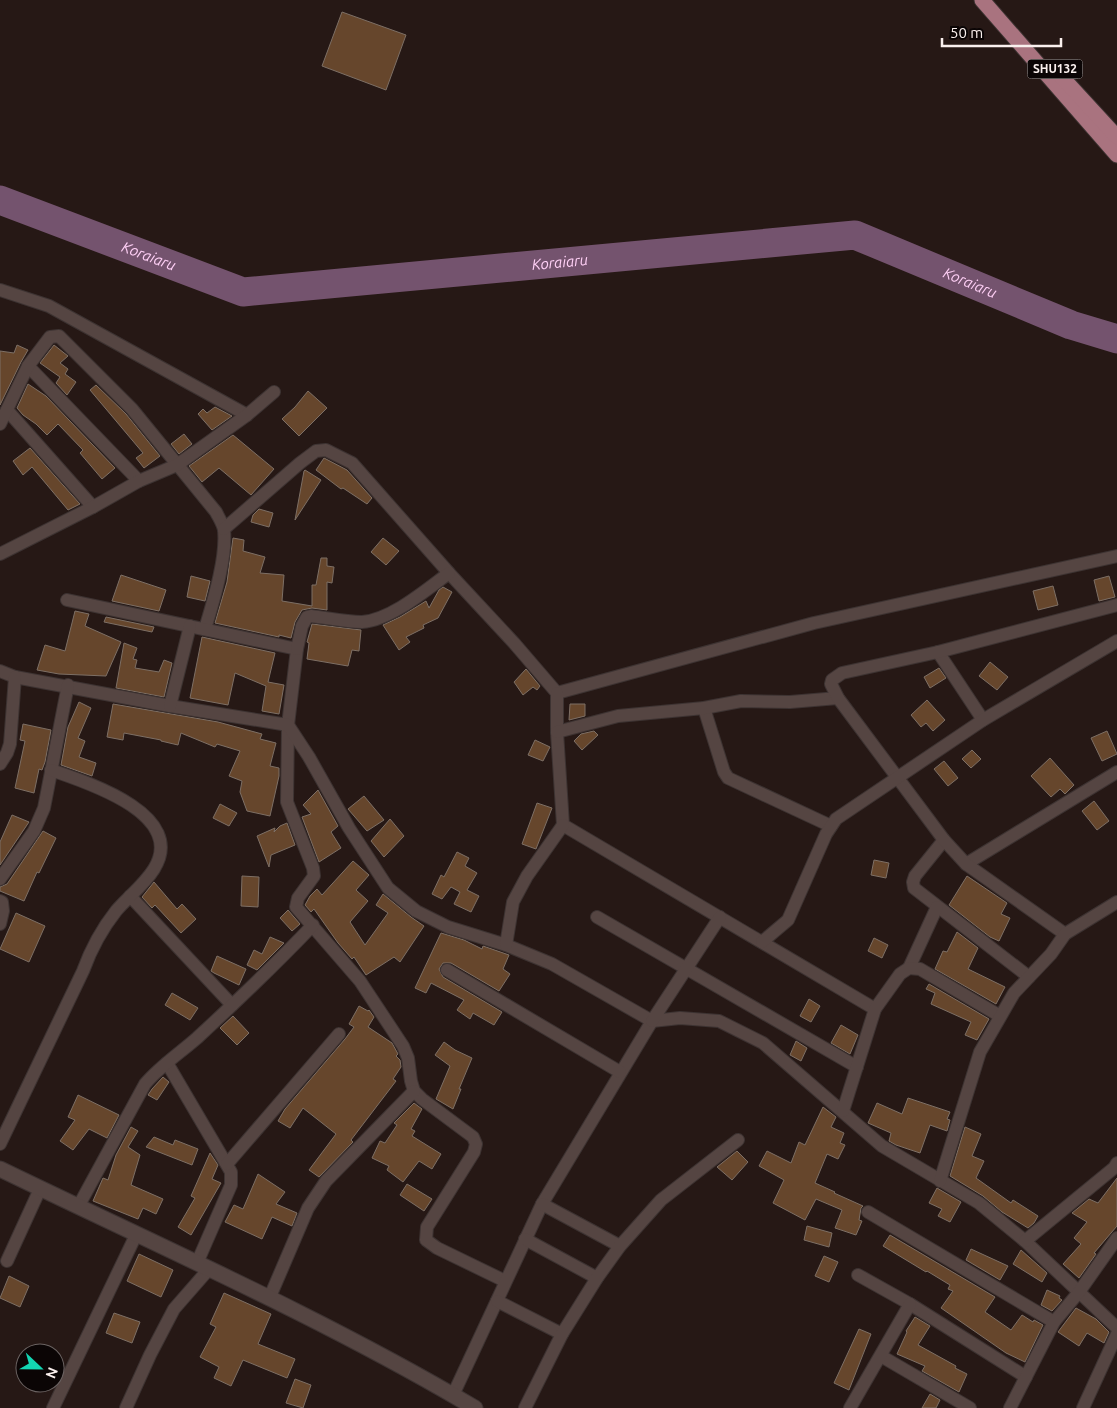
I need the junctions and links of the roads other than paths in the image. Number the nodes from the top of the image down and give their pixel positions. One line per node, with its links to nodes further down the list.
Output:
1 (982, 0): 4 (main road)
2 (994, 0): 3 (main road, SHU132)
3 (1117, 137)
4 (1117, 155)
5 (0, 290): 9 (street)
6 (28, 366): 8 (street); 11 (street); 12 (street)
7 (274, 392): 9 (street)
8 (7, 410): 10 (street); 13 (street)
9 (247, 415): 11 (street)
10 (0, 424)
11 (177, 465): 12 (street); 14 (street)
12 (140, 482): 13 (street)
13 (93, 507): 15 (street)
14 (224, 529): 17 (street); 21 (street)
15 (0, 554)
16 (1117, 556): 28 (street)
17 (450, 574): 23 (street); 28 (street)
18 (67, 600): 20 (street)
19 (1117, 605): 24 (street)
20 (190, 626): 21 (street); 30 (street)
21 (205, 629): 23 (street)
22 (1117, 642): 32 (street)
23 (297, 649): 33 (street)
24 (938, 652): 29 (street); 32 (street)
25 (0, 671): 26 (street)
26 (15, 677): 27 (street); 35 (street)
27 (68, 686): 30 (street); 36 (street)
28 (557, 693): 34 (street)
29 (838, 698): 31 (street); 38 (street)
30 (170, 706): 33 (street)
31 (704, 708): 34 (street); 40 (street)
32 (984, 720): 38 (street)
33 (288, 724): 51 (street); 54 (street)
34 (557, 732): 39 (street)
35 (0, 764)
36 (51, 770): 43 (street); 44 (street)
37 (1117, 772): 42 (street)
38 (897, 778): 40 (street); 41 (street)
39 (563, 825): 49 (street); 54 (street)
40 (830, 826): 53 (street)
41 (944, 840): 42 (street); 47 (street)
42 (966, 864): 52 (street)
43 (0, 879)
44 (130, 896): 59 (street); 70 (street)
45 (0, 901): 50 (street)
46 (1117, 902): 52 (street)
47 (937, 907): 55 (street); 58 (street)
48 (597, 917): 56 (street)
49 (720, 917): 53 (street); 56 (street)
50 (0, 924)
51 (313, 925): 59 (street); 67 (street)
52 (1065, 934): 58 (street)
53 (762, 942): 60 (street)
54 (506, 945): 62 (street)
55 (909, 968): 60 (street); 61 (street)
56 (687, 969): 62 (street); 65 (street)
57 (447, 970): 66 (street)
58 (1029, 977): 61 (street)
59 (232, 1005): 64 (street)
60 (875, 1009): 65 (street)
61 (1000, 1016): 74 (street)
62 (652, 1021): 66 (street); 68 (street)
63 (339, 1034): 72 (street)
64 (167, 1063): 72 (street); 77 (street)
65 (857, 1067): 68 (street)
66 (620, 1072): 76 (street)
67 (414, 1091): 88 (street); 90 (street)
68 (843, 1111): 74 (street)
69 (738, 1140): 83 (street)
70 (0, 1144)
71 (1117, 1163): 82 (street)
72 (227, 1164): 85 (street)
73 (0, 1169): 75 (street)
74 (940, 1181): 82 (street)
75 (40, 1189): 77 (street); 84 (street)
76 (542, 1204): 81 (street); 83 (street)
77 (78, 1207): 79 (street)
78 (868, 1212): 93 (street)
79 (136, 1235): 85 (street); 100 (street)
80 (1117, 1238): 89 (street)
81 (525, 1239): 87 (street); 88 (street)
82 (1025, 1241): 89 (street)
83 (620, 1246): 87 (street)
84 (7, 1261)
85 (203, 1266): 90 (street); 101 (street)
86 (858, 1275): 92 (street)
87 (597, 1278): 95 (street)
88 (505, 1281): 91 (street)
89 (1079, 1292): 93 (street); 94 (street)
90 (269, 1299): 99 (street)
91 (497, 1300): 95 (street); 99 (street)
92 (910, 1304): 97 (street); 98 (street)
93 (1054, 1322): 98 (street)
94 (1117, 1328)
95 (562, 1334): 103 (street)
96 (1117, 1334): 107 (street)
97 (881, 1356): 104 (street); 105 (street)
98 (1026, 1377): 106 (street)
99 (453, 1395): 102 (street)
100 (53, 1408)
101 (126, 1408)
102 (476, 1408)
103 (525, 1408)
104 (850, 1408)
105 (970, 1408)
106 (1010, 1408)
107 (1083, 1408)

